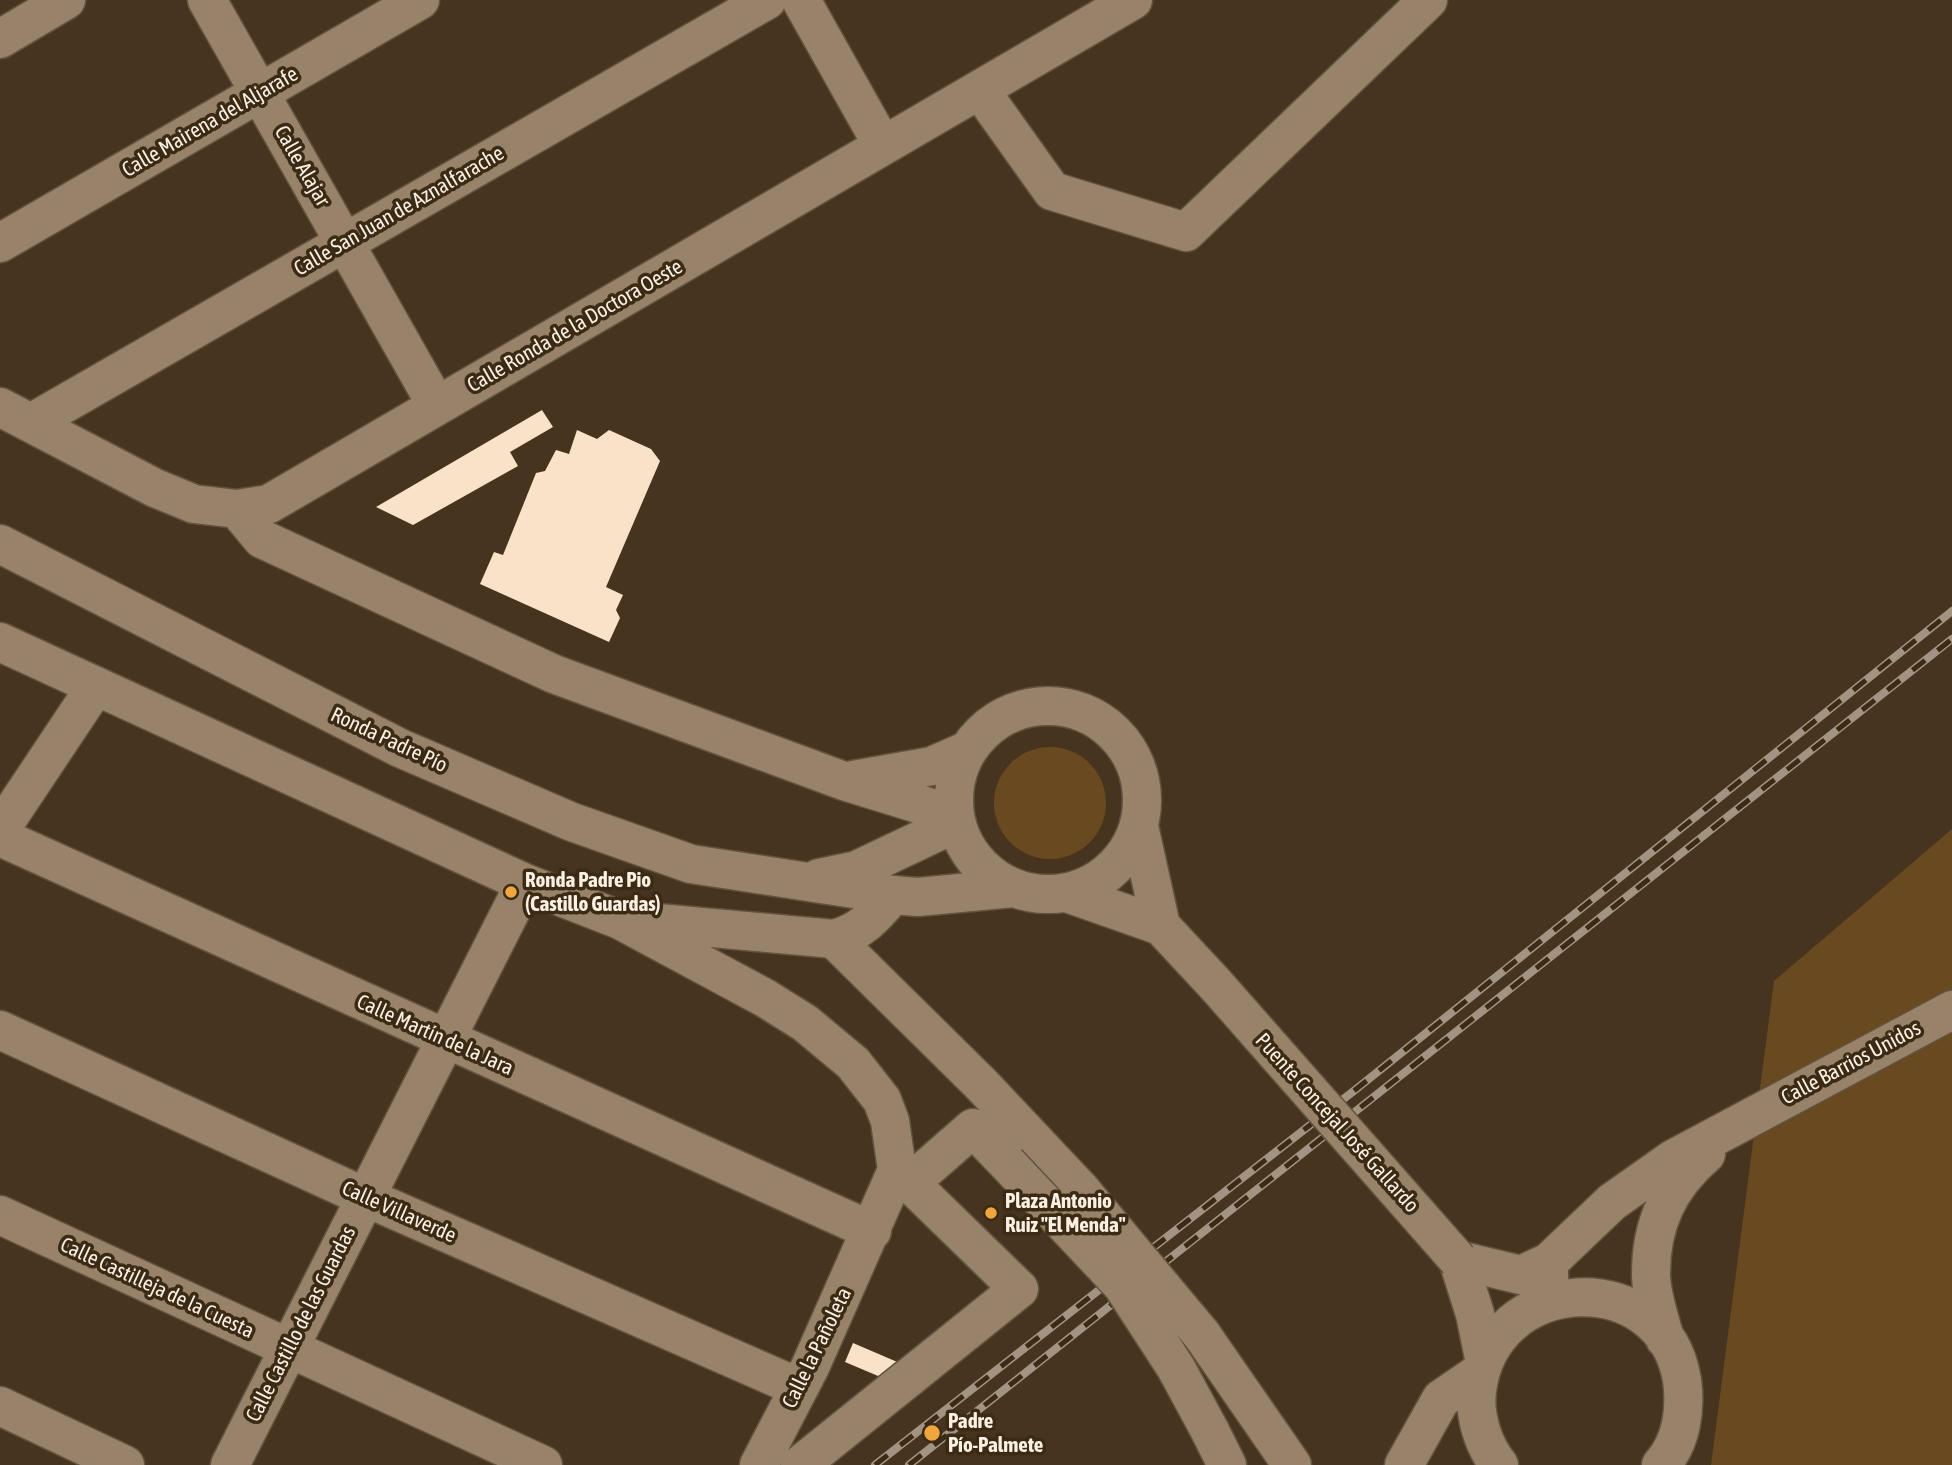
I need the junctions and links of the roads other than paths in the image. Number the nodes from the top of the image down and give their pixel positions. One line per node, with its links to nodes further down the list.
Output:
1 (66, 0): 8 (street)
2 (207, 0): 10 (street, Calle Alajar)
3 (420, 0): 10 (street, Calle Mairena del Aljarafe)
4 (767, 0): 12 (street, Calle San Juan de Aznalfarache)
5 (801, 0): 11 (street)
6 (1428, 0): 9 (street)
7 (1118, 4): 9 (street, Calle Ronda de la Doctora Oeste)
8 (0, 39)
9 (980, 90): 11 (street, Calle Ronda de la Doctora Oeste)
10 (260, 93): 12 (street, Calle Alajar); 13 (street, Calle Mairena del Aljarafe)
11 (883, 146): 14 (street, Calle Ronda de la Doctora Oeste)
12 (345, 242): 14 (street, Calle Alajar); 15 (street, Calle San Juan de Aznalfarache)
13 (0, 243)
14 (438, 406): 16 (street, Calle Ronda de la Doctora Oeste)
15 (15, 415): 16 (street, Calle Ronda de la Doctora Oeste)
16 (237, 509): 21 (street)
17 (0, 544): 26 (street, Ronda Padre Pío)
18 (0, 642): 19 (street)
19 (96, 686): 24 (street); 27 (street)
20 (966, 751): 21 (street); 22 (street); 23 (street)
21 (844, 781): 22 (street)
22 (955, 819): 26 (street, Ronda Padre Pío); 28 (street)
23 (1139, 827): 29 (street); 32 (street)
24 (0, 830)
25 (0, 837): 36 (street, Calle Martín de la Jara)
26 (799, 882): 30 (street, Ronda Padre Pío)
27 (525, 883): 31 (street); 36 (street, Calle Castillo de las Guardas)
28 (1013, 888): 29 (street); 30 (street, Ronda Padre Pío)
29 (1067, 893): 32 (street)
30 (893, 895): 33 (street)
31 (620, 920): 33 (street); 38 (street)
32 (1161, 926): 42 (street, Puente Concejal José Gallardo, bridge)
33 (834, 939): 55 (street, bridge)
34 (1952, 1010): 37 (street, Calle Barrios Unidos)
35 (0, 1030): 39 (street, Calle Villaverde)
36 (446, 1040): 39 (street, Calle Castillo de las Guardas); 41 (street, Calle Martín de la Jara)
37 (1750, 1116): 43 (street); 44 (street)
38 (904, 1176): 41 (street); 53 (street); 54 (street, bridge)
39 (365, 1197): 45 (street, Calle Castillo de las Guardas); 47 (street, Calle Villaverde)
40 (0, 1215): 45 (street, Calle Castilleja de la Cuesta)
41 (872, 1230): 47 (street, Calle la Pañoleta)
42 (1458, 1260): 43 (street); 46 (street)
43 (1541, 1285): 44 (street); 46 (street)
44 (1665, 1339): 58 (street)
45 (288, 1348): 50 (street, Calle Castillo de las Guardas); 51 (street, Calle Castilleja de la Cuesta)
46 (1482, 1366): 56 (street); 57 (street)
47 (802, 1380): 52 (street, Calle la Pañoleta)
48 (0, 1406): 49 (street)
49 (125, 1465)
50 (230, 1465)
51 (543, 1465)
52 (758, 1465)
53 (800, 1465)
54 (1227, 1465)
55 (1292, 1465)
56 (1404, 1465)
57 (1499, 1465)
58 (1661, 1465)

